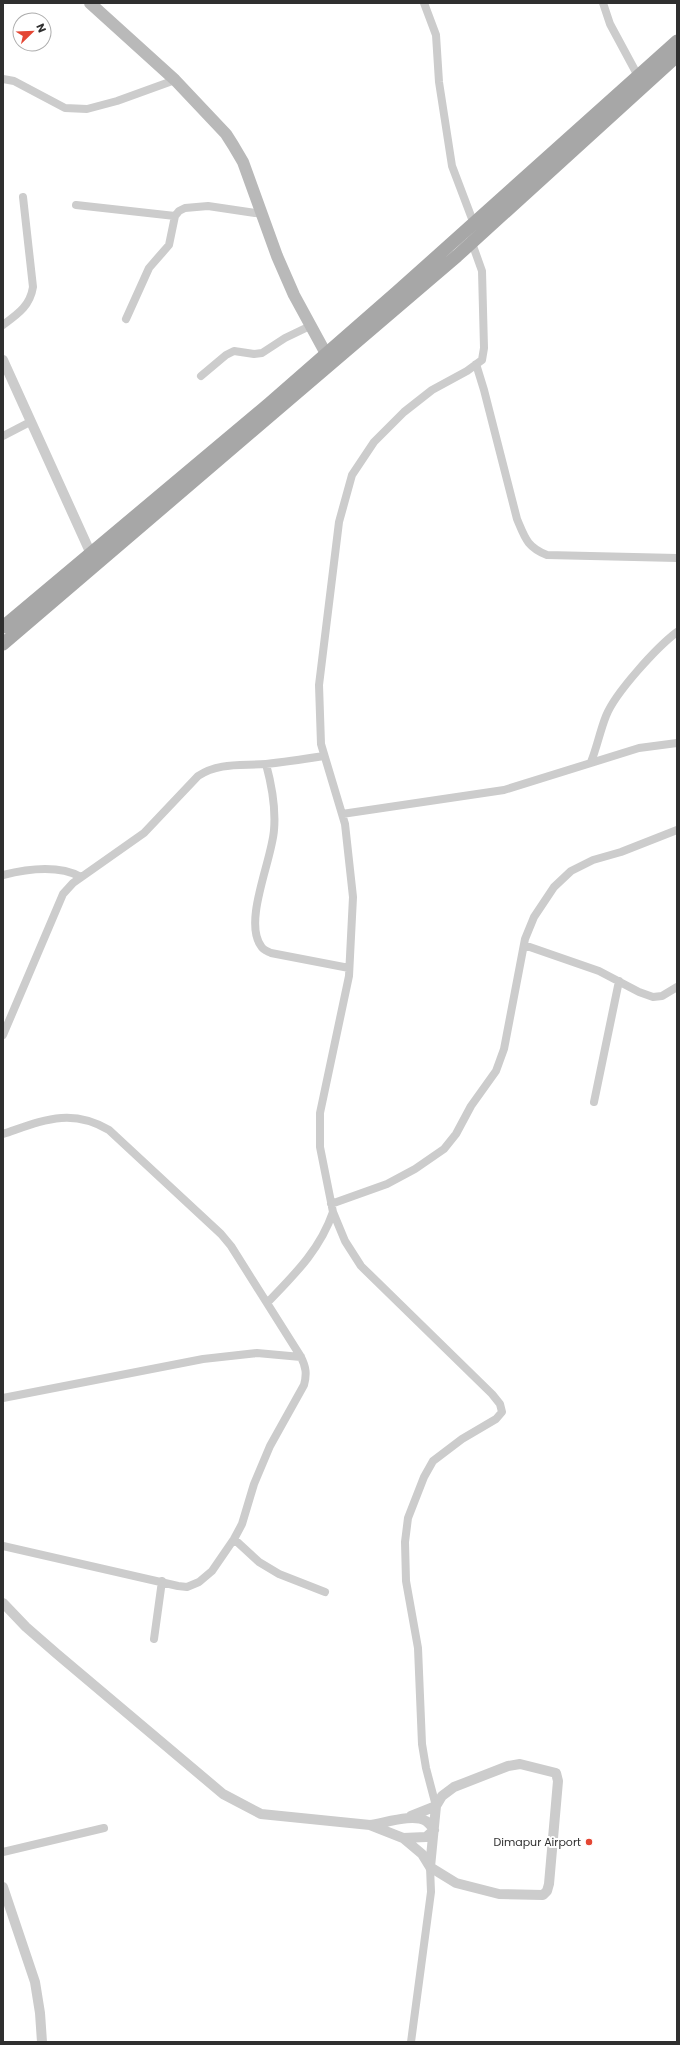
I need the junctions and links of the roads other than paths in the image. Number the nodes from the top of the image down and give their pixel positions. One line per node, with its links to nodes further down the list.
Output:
1 (90, 3): 8 (main road)
2 (424, 3): 13 (street)
3 (603, 3): 6 (street)
4 (677, 41): 6 (main road)
5 (677, 56): 14 (main road)
6 (638, 76): 13 (main road)
7 (3, 79): 8 (street)
8 (175, 80): 11 (main road)
9 (23, 197): 16 (street)
10 (76, 205): 12 (street)
11 (262, 214): 12 (street); 17 (main road)
12 (175, 216): 15 (street)
13 (474, 224): 18 (main road)
14 (472, 243): 18 (main road); 20 (street)
15 (126, 319)
16 (3, 325)
17 (310, 326): 18 (main road); 21 (street)
18 (329, 358): 24 (main road); 28 (main road)
19 (3, 360): 22 (street)
20 (476, 364): 25 (street); 30 (street)
21 (201, 376)
22 (30, 422): 23 (street); 24 (street)
23 (3, 436)
24 (91, 554): 26 (main road)
25 (677, 558)
26 (3, 627)
27 (677, 632): 31 (street)
28 (3, 644)
29 (677, 743): 31 (street)
30 (324, 756): 32 (street); 33 (street)
31 (591, 762): 33 (street)
32 (266, 764): 36 (street); 38 (street)
33 (342, 814): 38 (street)
34 (677, 830): 37 (street)
35 (3, 874): 36 (street)
36 (81, 877): 41 (street)
37 (524, 945): 39 (street); 44 (street)
38 (349, 968): 44 (street)
39 (619, 981): 40 (street); 42 (street)
40 (677, 987)
41 (3, 1035)
42 (594, 1102)
43 (3, 1134): 46 (street)
44 (331, 1204): 45 (street)
45 (333, 1212): 46 (street); 55 (street)
46 (267, 1303): 47 (street)
47 (302, 1357): 48 (street); 49 (street)
48 (3, 1398)
49 (234, 1539): 51 (street); 52 (street)
50 (3, 1546): 51 (street)
51 (162, 1581): 54 (street)
52 (325, 1592)
53 (3, 1602): 57 (street)
54 (154, 1639)
55 (436, 1806): 56 (street); 59 (street); 62 (street)
56 (403, 1818): 57 (street); 59 (street)
57 (370, 1825): 60 (street)
58 (104, 1828): 61 (street)
59 (434, 1830): 60 (street); 62 (street)
60 (402, 1838): 62 (street)
61 (3, 1852)
62 (430, 1867): 65 (street)
63 (3, 1887): 64 (street)
64 (42, 2042)
65 (411, 2042)

